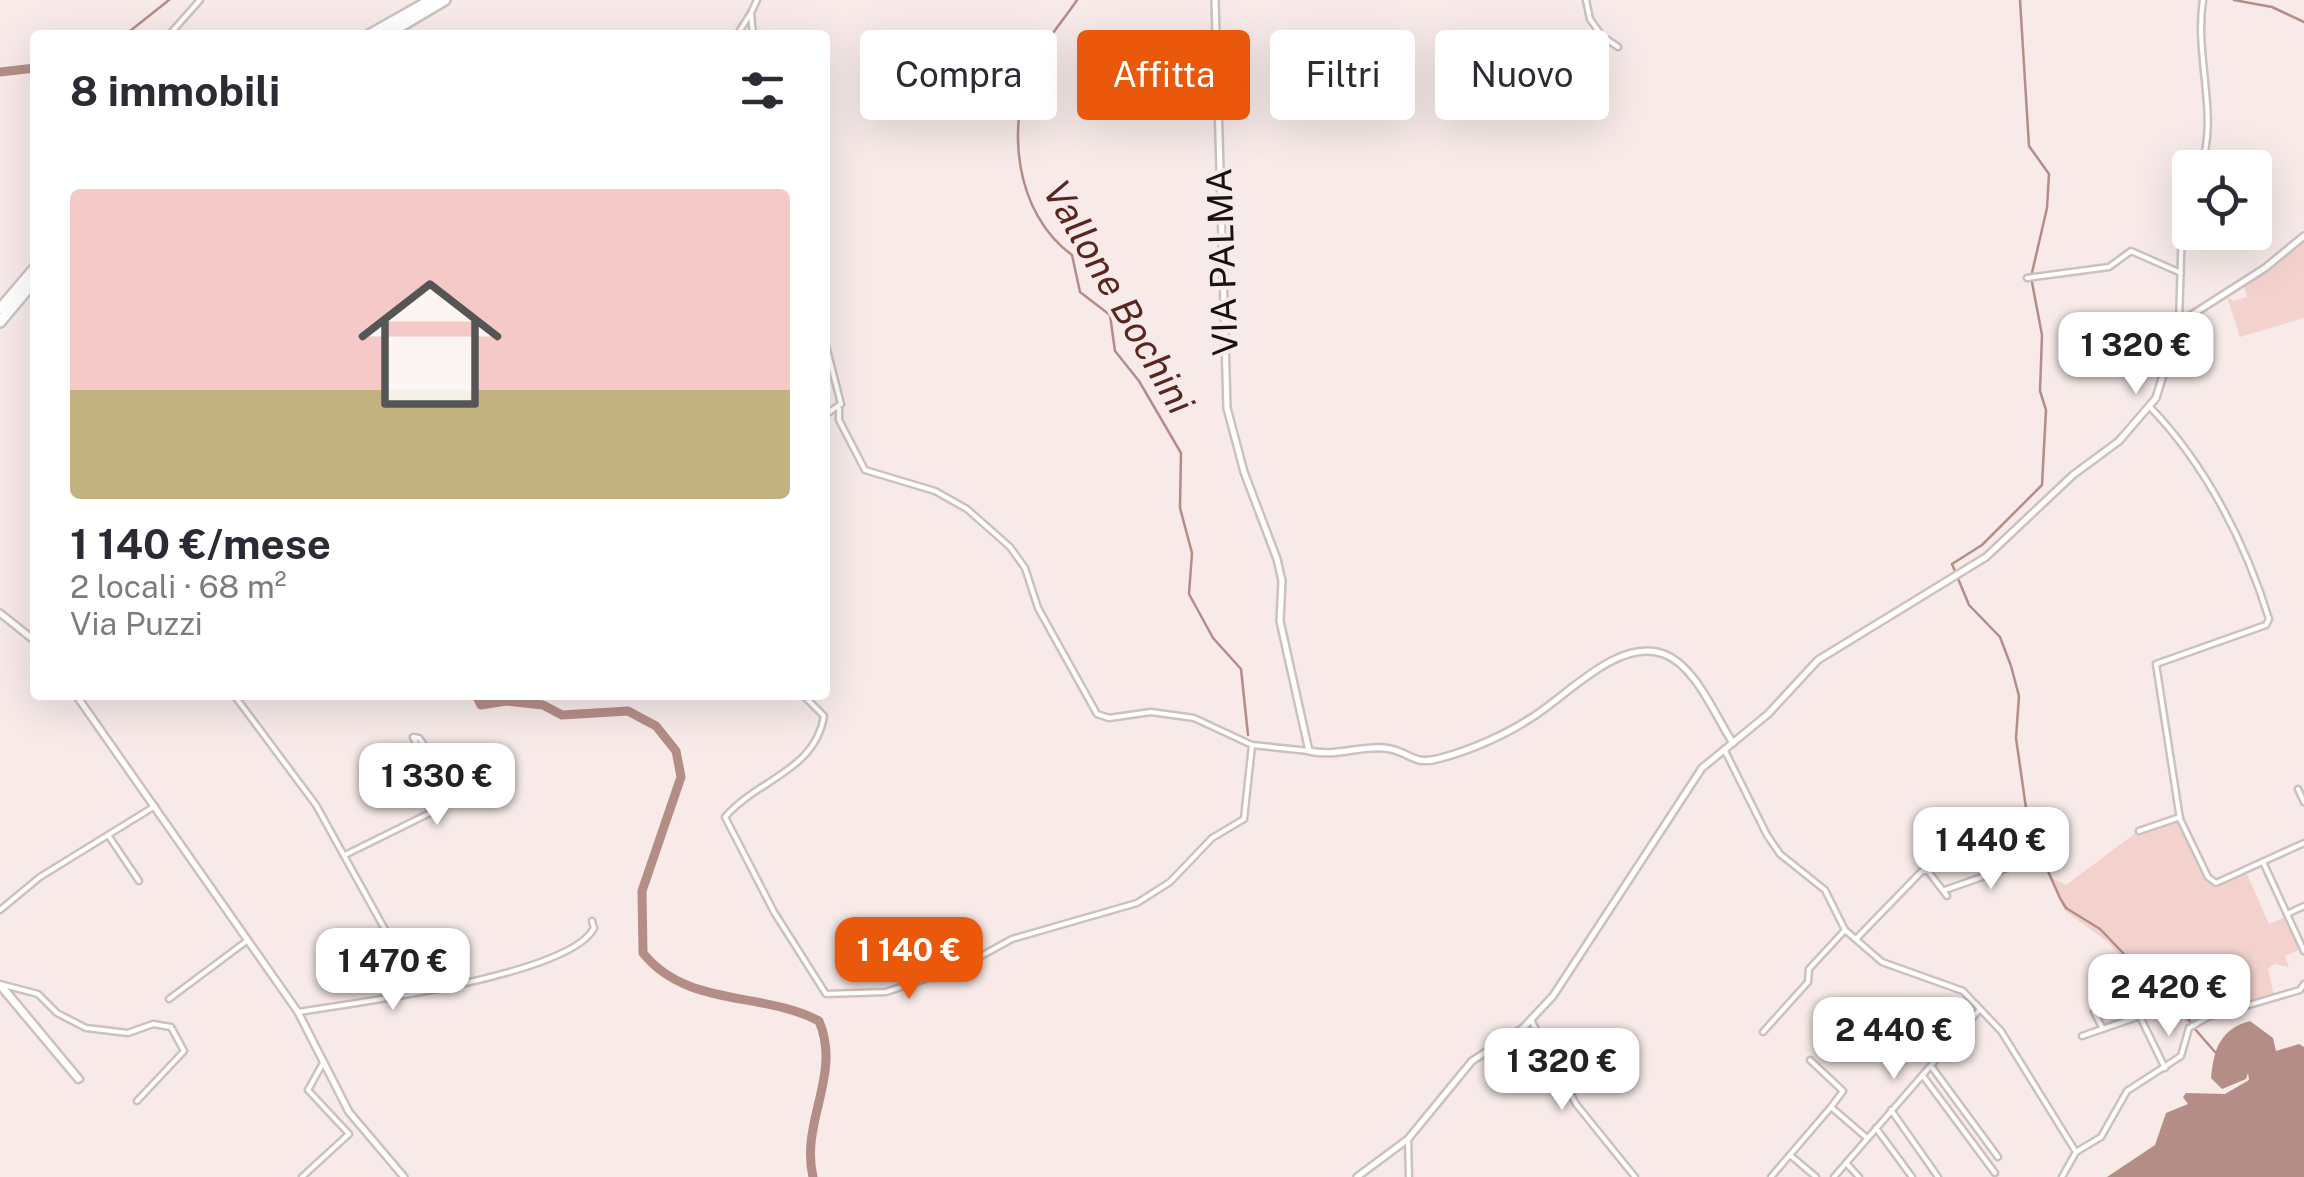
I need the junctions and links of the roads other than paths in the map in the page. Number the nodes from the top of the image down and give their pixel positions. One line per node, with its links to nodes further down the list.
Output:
1 (200, 0): 9 (street)
2 (431, 0): 10 (highway)
3 (446, 0): 11 (highway)
4 (757, 0): 8 (street)
5 (1215, 0): 38 (street, VIA PALMA)
6 (1586, 0): 14 (street)
7 (2202, 0): 15 (street)
8 (751, 13): 12 (street); 13 (street)
9 (173, 30)
10 (378, 30)
11 (395, 30)
12 (739, 30)
13 (753, 30)
14 (1618, 46)
15 (2206, 150)
16 (2304, 236): 24 (street)
17 (2181, 250): 18 (street)
18 (2181, 273): 20 (street); 24 (street)
19 (30, 274): 22 (highway)
20 (2027, 278)
21 (30, 286): 23 (highway)
22 (0, 309)
23 (0, 322)
24 (2179, 323): 26 (street)
25 (830, 361): 27 (street)
26 (2150, 407): 34 (street); 42 (street)
27 (838, 409): 28 (street); 35 (street)
28 (830, 413)
29 (0, 613): 30 (street)
30 (30, 637)
31 (80, 700): 41 (street)
32 (238, 700): 46 (street)
33 (808, 700): 35 (street)
34 (1733, 742): 37 (street); 38 (street)
35 (1252, 746): 38 (street)
36 (437, 747): 46 (street)
37 (1724, 749): 54 (street); 67 (street)
38 (1309, 751)
39 (2298, 789): 40 (street)
40 (2304, 802)
41 (155, 806): 44 (street); 56 (street)
42 (2180, 817): 43 (street); 48 (street)
43 (2139, 831)
44 (108, 835): 49 (street); 51 (street)
45 (2304, 843): 48 (street)
46 (345, 855): 60 (street)
47 (2025, 862): 55 (street)
48 (2263, 862): 52 (street)
49 (139, 882)
50 (2304, 906): 52 (street)
51 (0, 910)
52 (2287, 914): 57 (street)
53 (592, 921): 60 (street)
54 (1845, 930): 55 (street); 69 (street)
55 (1856, 938): 63 (street)
56 (248, 940): 62 (street); 64 (street)
57 (2304, 952)
58 (2304, 984): 74 (street)
59 (1, 986): 76 (street); 77 (street)
60 (419, 990): 64 (street)
61 (2128, 992): 66 (street)
62 (170, 1000)
63 (1980, 1009): 73 (street); 83 (street)
64 (298, 1012): 72 (street)
65 (2094, 1012): 68 (street)
66 (2140, 1016): 68 (street); 74 (street)
67 (1531, 1020): 82 (street); 92 (street)
68 (2102, 1029): 70 (street)
69 (1763, 1032)
70 (2082, 1036)
71 (1810, 1060): 78 (street)
72 (323, 1063): 88 (street); 89 (street)
73 (1931, 1066): 75 (street); 85 (street)
74 (2165, 1068): 83 (street)
75 (1922, 1076): 79 (street); 87 (street)
76 (79, 1080)
77 (136, 1101)
78 (1831, 1107): 81 (street); 84 (street)
79 (1891, 1110): 80 (street); 98 (street)
80 (1876, 1128): 81 (street); 97 (street)
81 (1867, 1138): 86 (street)
82 (1408, 1139): 90 (street); 91 (street)
83 (2076, 1152): 99 (street)
84 (1790, 1154): 93 (street); 94 (street)
85 (1998, 1157)
86 (1846, 1163): 95 (street); 96 (street)
87 (1995, 1174)
88 (302, 1177)
89 (404, 1177)
90 (1357, 1177)
91 (1409, 1177)
92 (1635, 1177)
93 (1771, 1177)
94 (1816, 1177)
95 (1834, 1177)
96 (1859, 1177)
97 (1912, 1177)
98 (1938, 1177)
99 (2062, 1177)

